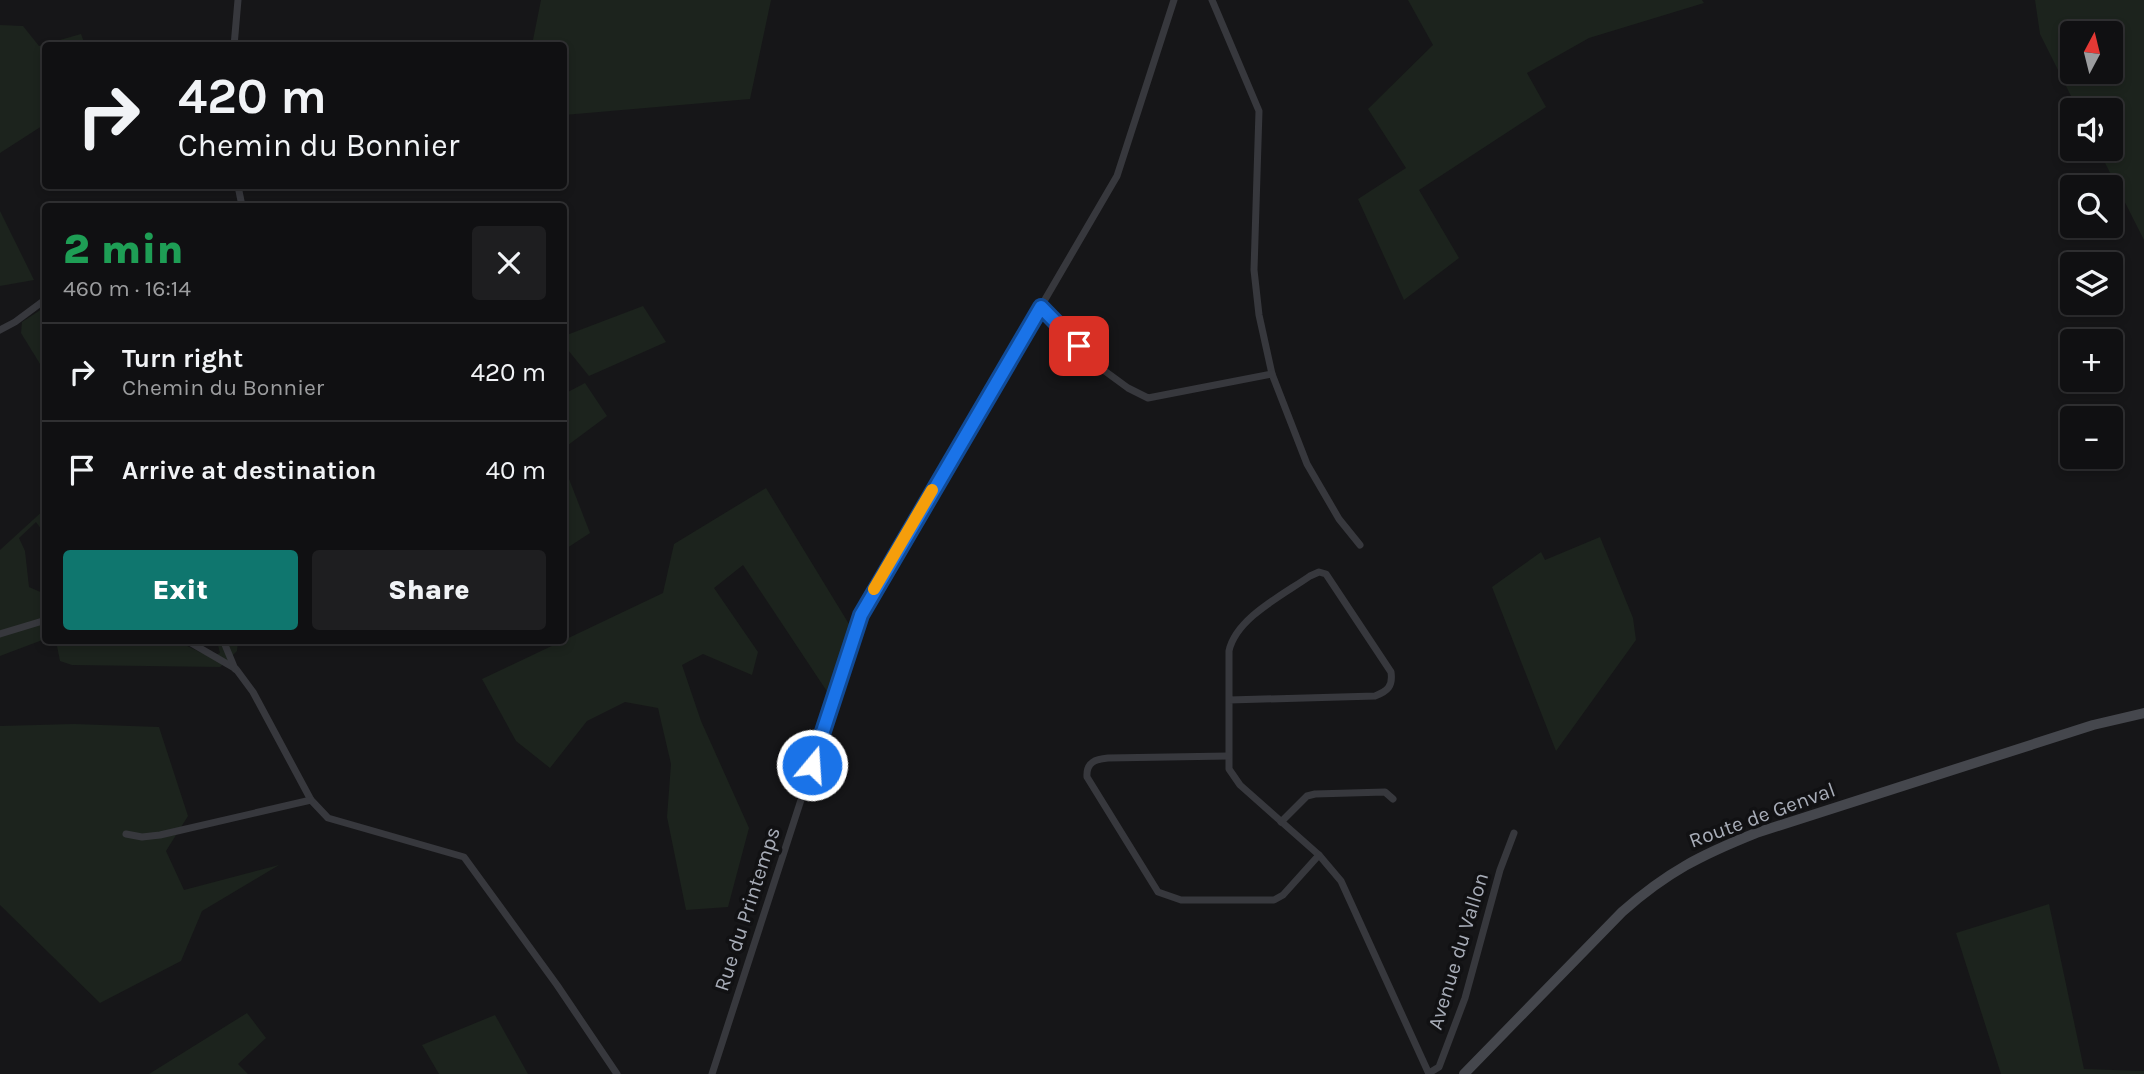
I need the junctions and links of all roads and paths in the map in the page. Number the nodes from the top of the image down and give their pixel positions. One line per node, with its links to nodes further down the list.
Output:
1 (238, 0): 4 (street)
2 (1174, 0): 6 (street, Rue du Printemps)
3 (1212, 0): 8 (street)
4 (234, 42)
5 (42, 302): 7 (street)
6 (1041, 307): 8 (street); 25 (street, Rue du Printemps)
7 (0, 330)
8 (1272, 374): 9 (street)
9 (1360, 545)
10 (42, 621): 11 (street)
11 (0, 634)
12 (193, 644): 14 (street)
13 (225, 644): 14 (street)
14 (236, 670): 19 (street)
15 (1229, 700): 15 (street); 17 (street)
16 (2144, 713): 27 (main road, Route de Genval)
17 (1228, 756): 20 (street); 23 (street)
18 (1393, 799): 20 (street)
19 (311, 800): 22 (street); 24 (street)
20 (1282, 822): 23 (street)
21 (1514, 833): 26 (street, Avenue du Vallon)
22 (126, 834)
23 (1319, 855): 26 (street)
24 (617, 1074)
25 (712, 1074)
26 (1429, 1074)
27 (1464, 1074)

